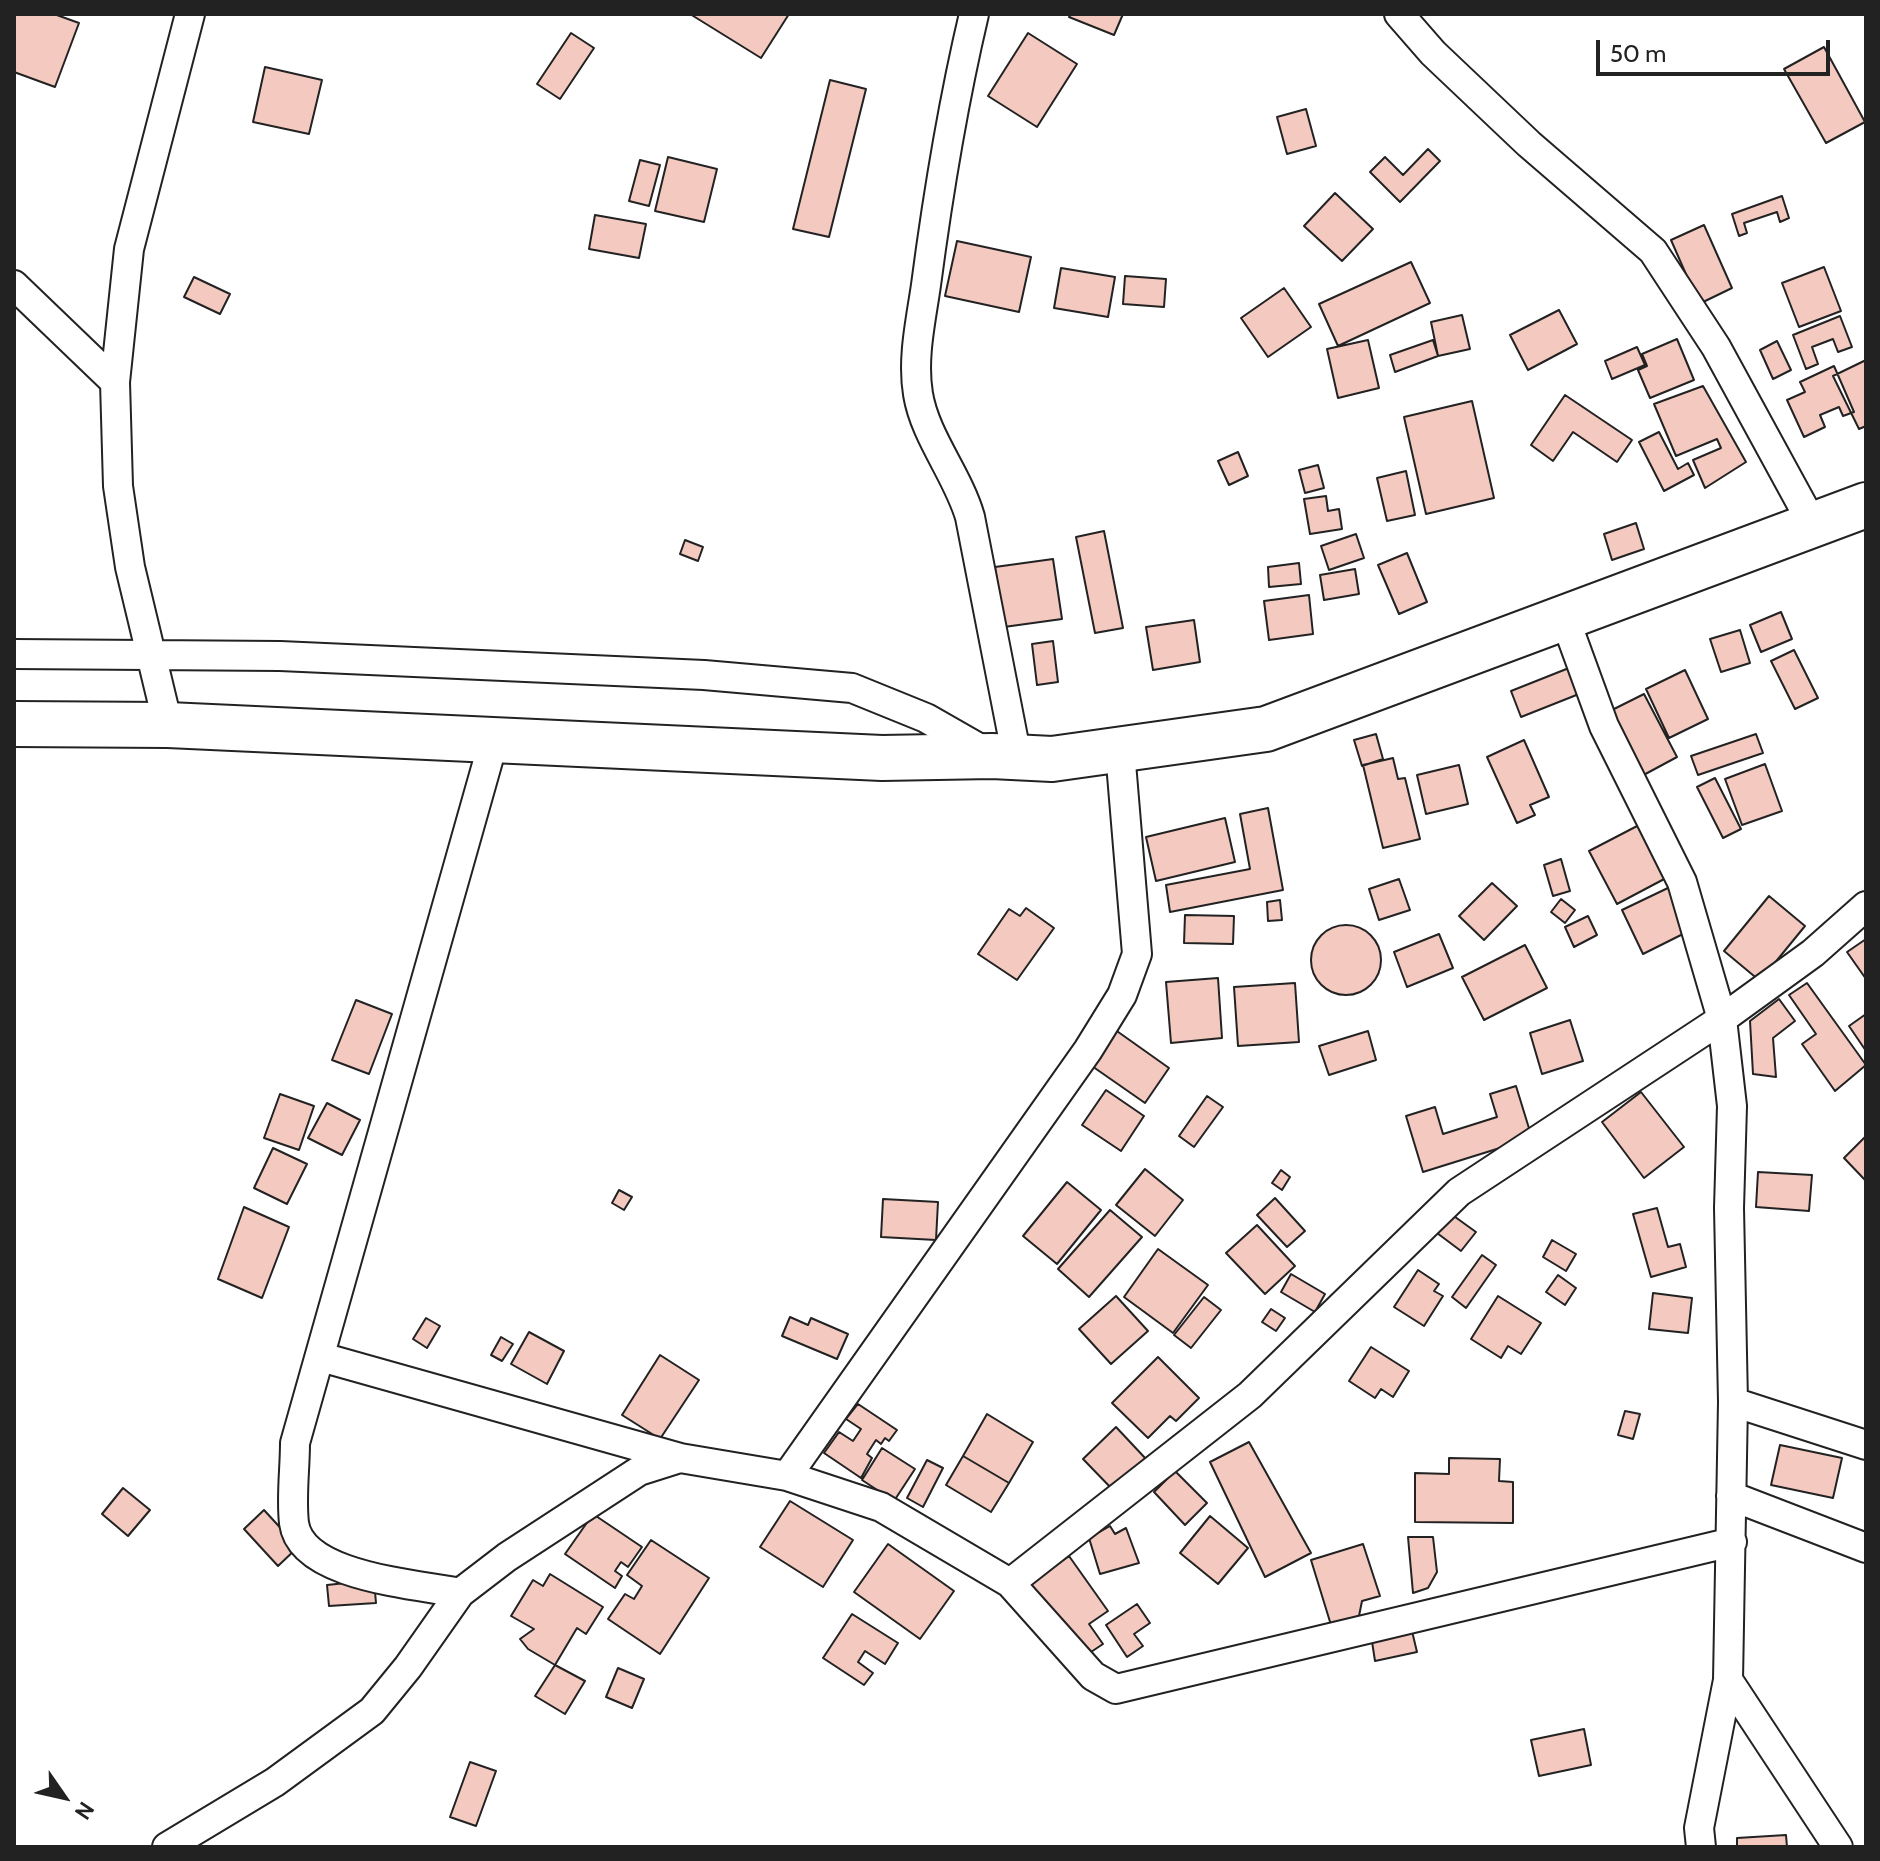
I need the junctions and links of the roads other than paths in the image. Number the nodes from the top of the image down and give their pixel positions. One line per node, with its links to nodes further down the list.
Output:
1 (190, 14): 5 (street)
2 (974, 14): 15 (street)
3 (1399, 14): 7 (street)
4 (14, 285): 5 (street)
5 (115, 382): 10 (street)
6 (1866, 505): 7 (main road)
7 (1812, 523): 8 (main road)
8 (1565, 619): 14 (main road); 17 (street)
9 (14, 654): 10 (street)
10 (150, 654): 12 (street); 15 (street)
11 (14, 724): 12 (main road)
12 (168, 725): 13 (main road)
13 (493, 743): 15 (main road); 18 (street)
14 (1120, 751): 15 (main road); 22 (street)
15 (1004, 757)
16 (1866, 906): 17 (street)
17 (1722, 1019): 19 (street); 26 (street)
18 (321, 1357): 21 (street); 27 (street)
19 (1733, 1402): 20 (street); 23 (street)
20 (1866, 1445)
21 (680, 1458): 22 (street); 27 (street)
22 (787, 1476): 26 (street)
23 (1731, 1496): 24 (street); 25 (street)
24 (1732, 1542): 26 (street); 28 (street)
25 (1866, 1548)
26 (1010, 1583)
27 (460, 1593): 29 (street)
28 (1728, 1680): 30 (street); 31 (street)
29 (167, 1847)
30 (1701, 1847)
31 (1838, 1847)

